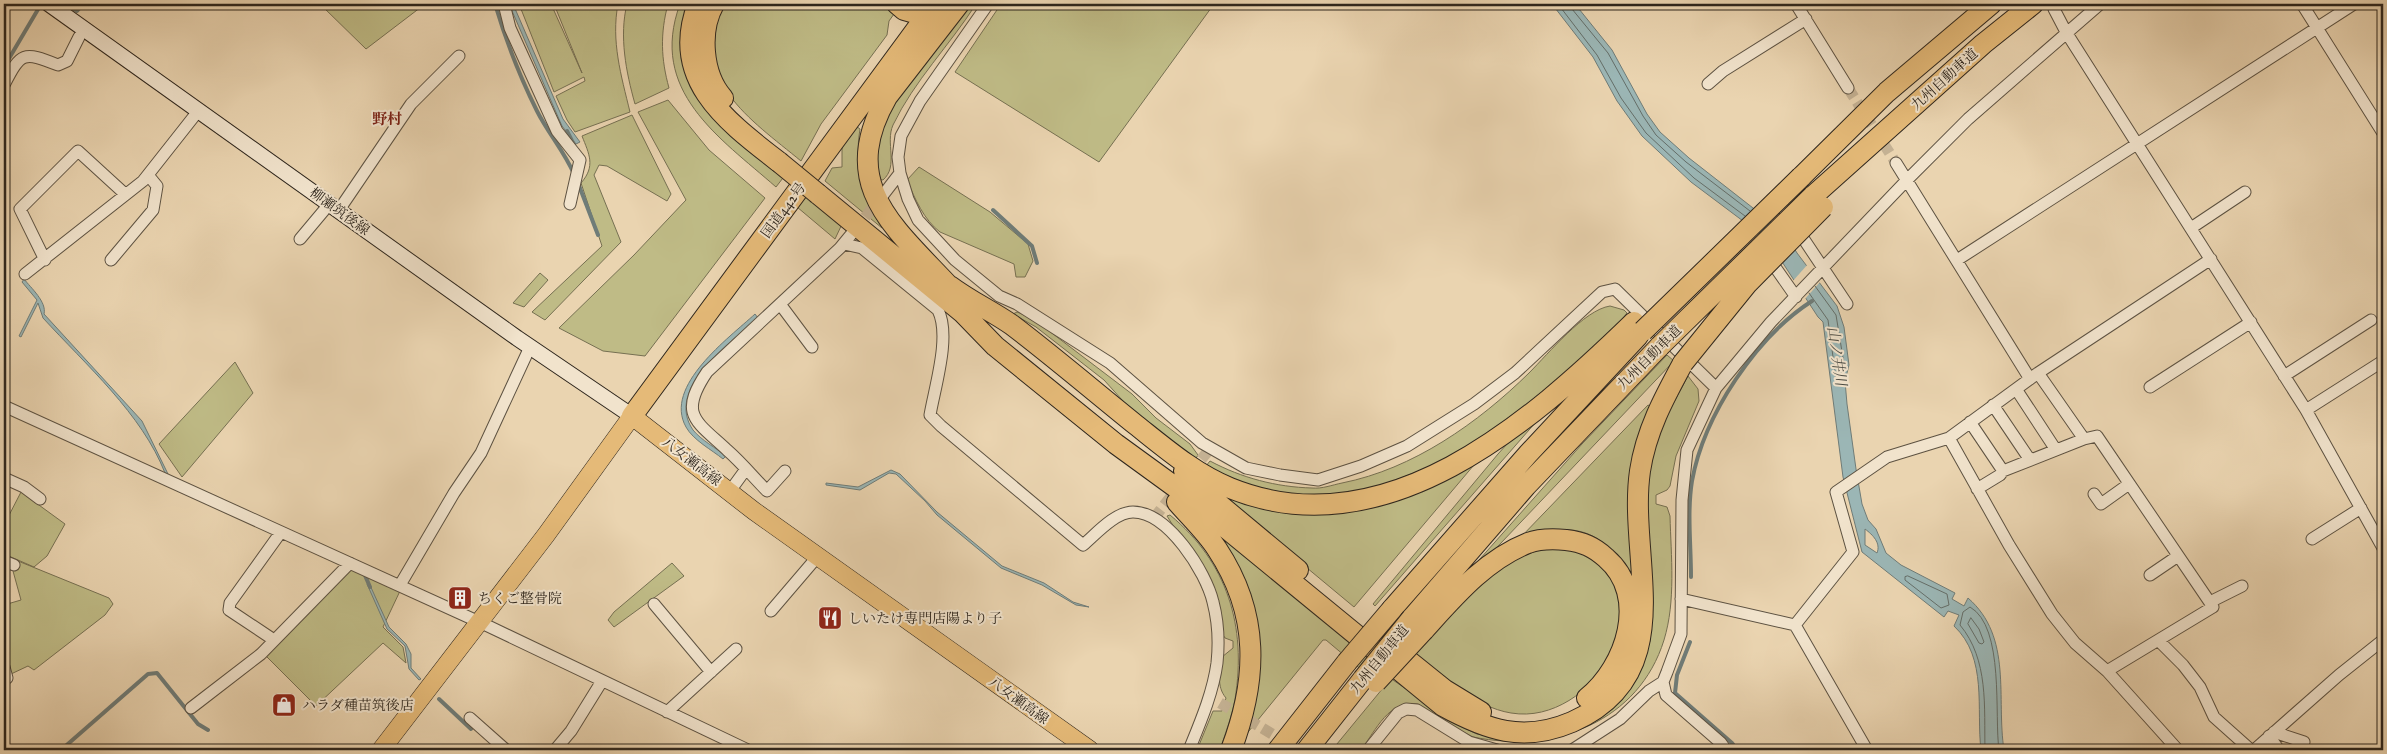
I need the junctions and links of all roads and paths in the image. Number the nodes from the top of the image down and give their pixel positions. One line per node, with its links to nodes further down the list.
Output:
1 (49, 4): 24 (main road, 柳瀬筑後線)
2 (504, 4): 37 (street)
3 (698, 4): 27 (highway)
4 (714, 4): 27 (highway)
5 (897, 4): 14 (highway)
6 (959, 4): 51 (highway)
7 (988, 4): 29 (street)
8 (1796, 4): 16 (street)
9 (1991, 4): 57 (highway, 九州自動車道, bridge)
10 (2033, 4): 36 (highway, 九州自動車道)
11 (2100, 4): 18 (street)
12 (2302, 4): 17 (street)
13 (2354, 4): 17 (street)
14 (925, 8): 69 (highway, 国道442号)
15 (2054, 9): 18 (street)
16 (1806, 19): 21 (street); 23 (street)
17 (2317, 28): 25 (street); 26 (street)
18 (2066, 32): 26 (street); 31 (street)
19 (79, 37): 22 (street)
20 (459, 56): 39 (street)
21 (1708, 84)
22 (4, 85)
23 (1848, 88)
24 (199, 110): 30 (street); 39 (main road, 柳瀬筑後線)
25 (2383, 133)
26 (2138, 143): 40 (street); 48 (street)
27 (782, 159): 32 (highway)
28 (1896, 163): 31 (street)
29 (900, 173): 35 (street); 64 (street)
30 (148, 175): 34 (street); 47 (street)
31 (1906, 181): 48 (street); 49 (street)
32 (821, 191): 51 (highway); 76 (highway)
33 (2245, 192): 40 (street)
34 (125, 194): 46 (street); 46 (street)
35 (883, 195)
36 (1818, 202): 76 (highway, bridge); 101 (highway, 九州自動車道, bridge)
37 (570, 204)
38 (1783, 208): 49 (street)
39 (332, 209): 42 (street); 58 (main road, 柳瀬筑後線)
40 (2191, 228): 45 (street)
41 (854, 231): 44 (street)
42 (300, 239)
43 (1758, 241): 52 (street)
44 (844, 244): 53 (street); 112 (street)
45 (2211, 258): 56 (street); 61 (street)
46 (45, 260): 50 (street)
47 (111, 260)
48 (1957, 260): 61 (street)
49 (1820, 270): 52 (street); 54 (street)
50 (25, 274)
51 (950, 286): 73 (highway)
52 (1798, 294): 64 (street)
53 (780, 304): 59 (street); 77 (street)
54 (1848, 304)
55 (2371, 320): 62 (street)
56 (2251, 322): 62 (street); 63 (street)
57 (1638, 327): 73 (highway); 127 (highway, 九州自動車道, bridge)
58 (530, 347): 69 (main road, 柳瀬筑後線); 94 (street)
59 (812, 347)
60 (2383, 361): 68 (street)
61 (2034, 376): 65 (street); 72 (street)
62 (2284, 376): 68 (street)
63 (2150, 387)
64 (1716, 388): 96 (street)
65 (2016, 389): 67 (street); 74 (street)
66 (4, 406): 87 (street)
67 (1993, 406): 70 (street); 75 (street)
68 (2306, 410): 86 (street)
69 (632, 416): 83 (main road, 八女瀬高線); 100 (main road)
70 (1970, 422): 71 (street); 78 (street)
71 (1949, 438): 82 (street); 102 (street)
72 (2084, 439): 74 (street); 81 (street)
73 (1163, 447): 101 (highway)
74 (2056, 450): 75 (street)
75 (2030, 460): 78 (street)
76 (1146, 466): 126 (highway)
77 (746, 469): 79 (street); 83 (street)
78 (2003, 470): 82 (street)
79 (785, 471)
80 (4, 478): 85 (street)
81 (2130, 484): 84 (street); 91 (street)
82 (1977, 489): 107 (street)
83 (730, 491): 90 (main road, 八女瀬高線)
84 (2094, 494)
85 (40, 499)
86 (2361, 508): 88 (street); 89 (street)
87 (281, 532): 92 (street); 103 (street)
88 (2312, 539)
89 (2383, 548)
90 (818, 556): 99 (street); 124 (main road, 八女瀬高線)
91 (2178, 556): 93 (street); 97 (street)
92 (350, 563): 94 (street); 103 (street)
93 (2150, 575)
94 (400, 585): 100 (street)
95 (2242, 586): 97 (street)
96 (1681, 599): 102 (street); 110 (street)
97 (2210, 602): 104 (street)
98 (654, 604): 108 (street)
99 (771, 611)
100 (480, 622): 109 (street); 120 (main road)
101 (1418, 624): 111 (highway, 九州自動車道, bridge)
102 (1795, 625): 134 (street)
103 (274, 640): 114 (street)
104 (2158, 640): 107 (street); 136 (street)
105 (2383, 640): 117 (street)
106 (736, 649): 108 (street)
107 (2107, 671): 135 (street)
108 (711, 672): 115 (street)
109 (602, 681): 115 (street); 122 (street)
110 (1663, 682): 132 (street); 133 (street)
111 (1368, 683): 128 (highway, 九州自動車道); 129 (highway)
112 (1209, 696): 113 (street); 125 (street)
113 (1220, 703)
114 (192, 708)
115 (667, 712): 123 (street)
116 (470, 718): 121 (street)
117 (2272, 734): 118 (street); 136 (street); 137 (street)
118 (2304, 742)
119 (1470, 747): 130 (street); 131 (street)
120 (381, 750)
121 (506, 750)
122 (554, 750)
123 (748, 750)
124 (1090, 750)
125 (1189, 750)
126 (1231, 750)
127 (1278, 750)
128 (1307, 750)
129 (1321, 750)
130 (1368, 750)
131 (1497, 750)
132 (1572, 750)
133 (1726, 750)
134 (1867, 750)
135 (2178, 750)
136 (2252, 750)
137 (2279, 750)

